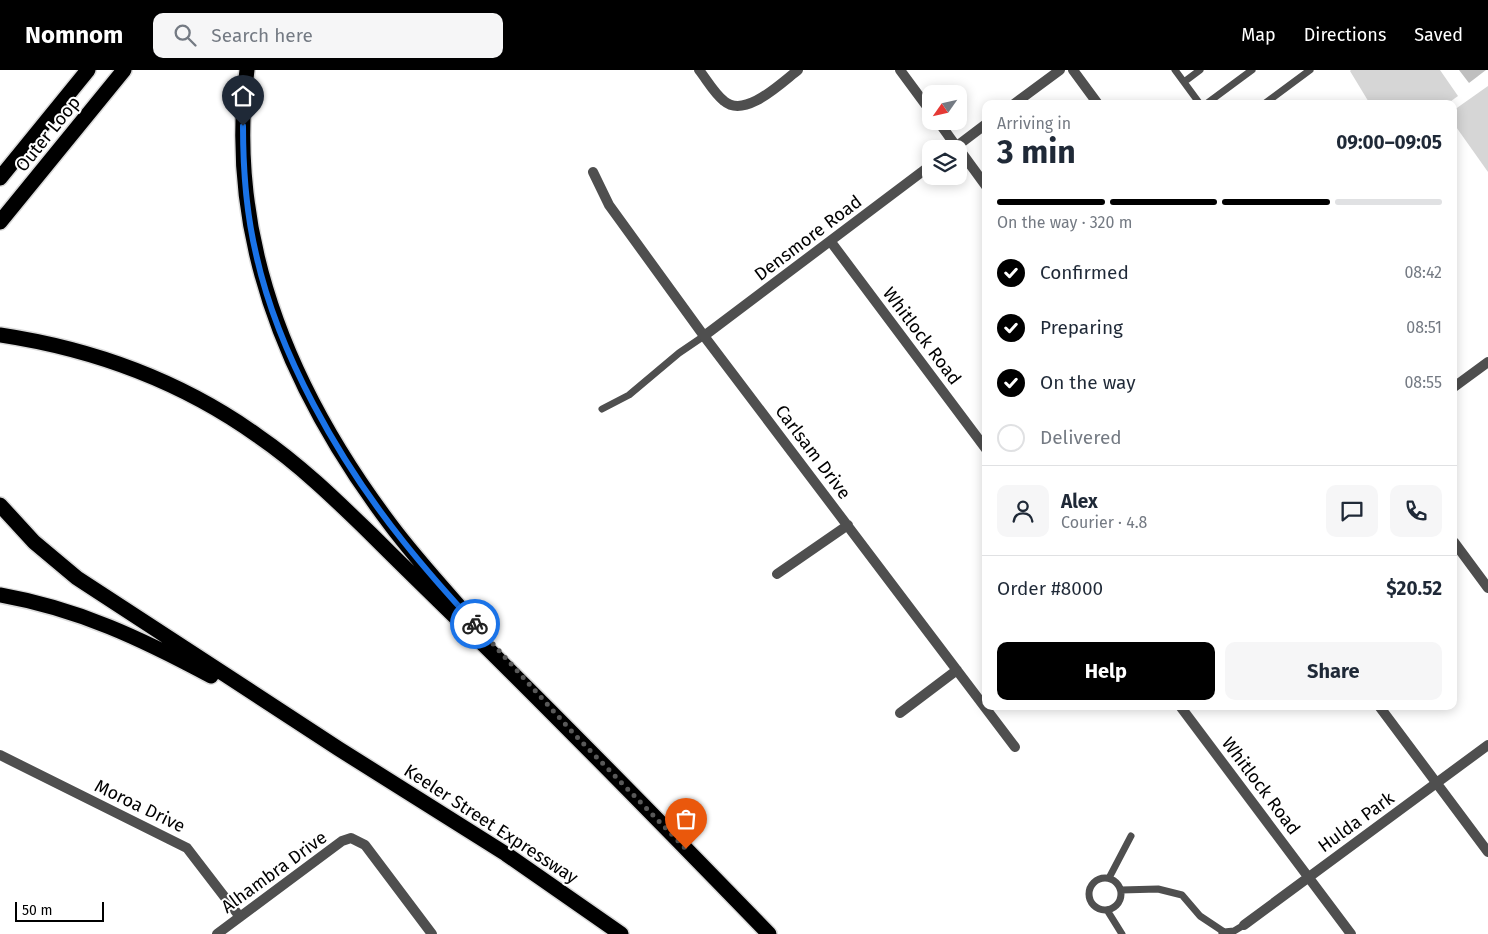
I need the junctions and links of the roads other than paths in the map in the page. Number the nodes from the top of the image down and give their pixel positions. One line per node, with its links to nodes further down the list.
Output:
1 (88, 70): 25 (highway, Outer Loop)
2 (124, 70): 27 (highway, Outer Loop)
3 (247, 70): 47 (highway)
4 (700, 70): 5 (street)
5 (798, 70)
6 (900, 70): 14 (street)
7 (1060, 70): 15 (street)
8 (1073, 70): 16 (street)
9 (1175, 70): 13 (lane)
10 (1200, 70): 13 (lane)
11 (1252, 70): 18 (lane)
12 (1310, 70): 19 (lane)
13 (1184, 82): 17 (lane)
14 (922, 100)
15 (1019, 100)
16 (1095, 100)
17 (1197, 100)
18 (1211, 100)
19 (1269, 100)
20 (982, 127): 21 (street)
21 (967, 140)
22 (967, 161): 26 (street)
23 (593, 172): 30 (street, Carlsam Drive)
24 (922, 172): 28 (street, Densmore Road)
25 (0, 178)
26 (982, 181)
27 (0, 222)
28 (831, 242): 30 (street, Densmore Road); 34 (street, Whitlock Road)
29 (0, 335): 47 (highway)
30 (704, 336): 33 (lane); 36 (street, Carlsam Drive)
31 (1488, 362): 32 (street)
32 (1457, 386)
33 (602, 409)
34 (982, 444)
35 (0, 505): 50 (highway)
36 (848, 525): 38 (street); 41 (street, Carlsam Drive)
37 (1457, 546): 39 (street)
38 (778, 574)
39 (1488, 588)
40 (0, 595): 50 (highway)
41 (957, 670): 42 (street, Carlsam Drive); 46 (street)
42 (982, 703)
43 (987, 710): 49 (street, Carlsam Drive)
44 (1183, 710): 55 (street, Whitlock Road)
45 (1382, 710): 52 (street)
46 (900, 713)
47 (575, 735): 65 (highway)
48 (1488, 746): 52 (street, Hulda Park)
49 (1015, 747)
50 (338, 748): 64 (highway, Keeler Street Expressway)
51 (0, 755): 59 (street, Moroa Drive)
52 (1437, 783): 54 (street); 55 (street, Hulda Park)
53 (1131, 836): 56 (lane)
54 (1488, 852)
55 (1309, 877): 60 (street, Hulda Park); 67 (street, Whitlock Road)
56 (1109, 878): 57 (lane); 58 (lane)
57 (1121, 890): 58 (lane); 61 (lane)
58 (1107, 910): 66 (lane)
59 (240, 917): 62 (street, Alhambra Drive); 63 (street, Alhambra Drive)
60 (1244, 925): 61 (lane)
61 (1223, 933)
62 (217, 934)
63 (432, 934)
64 (621, 934)
65 (769, 934)
66 (1122, 934)
67 (1351, 934)

